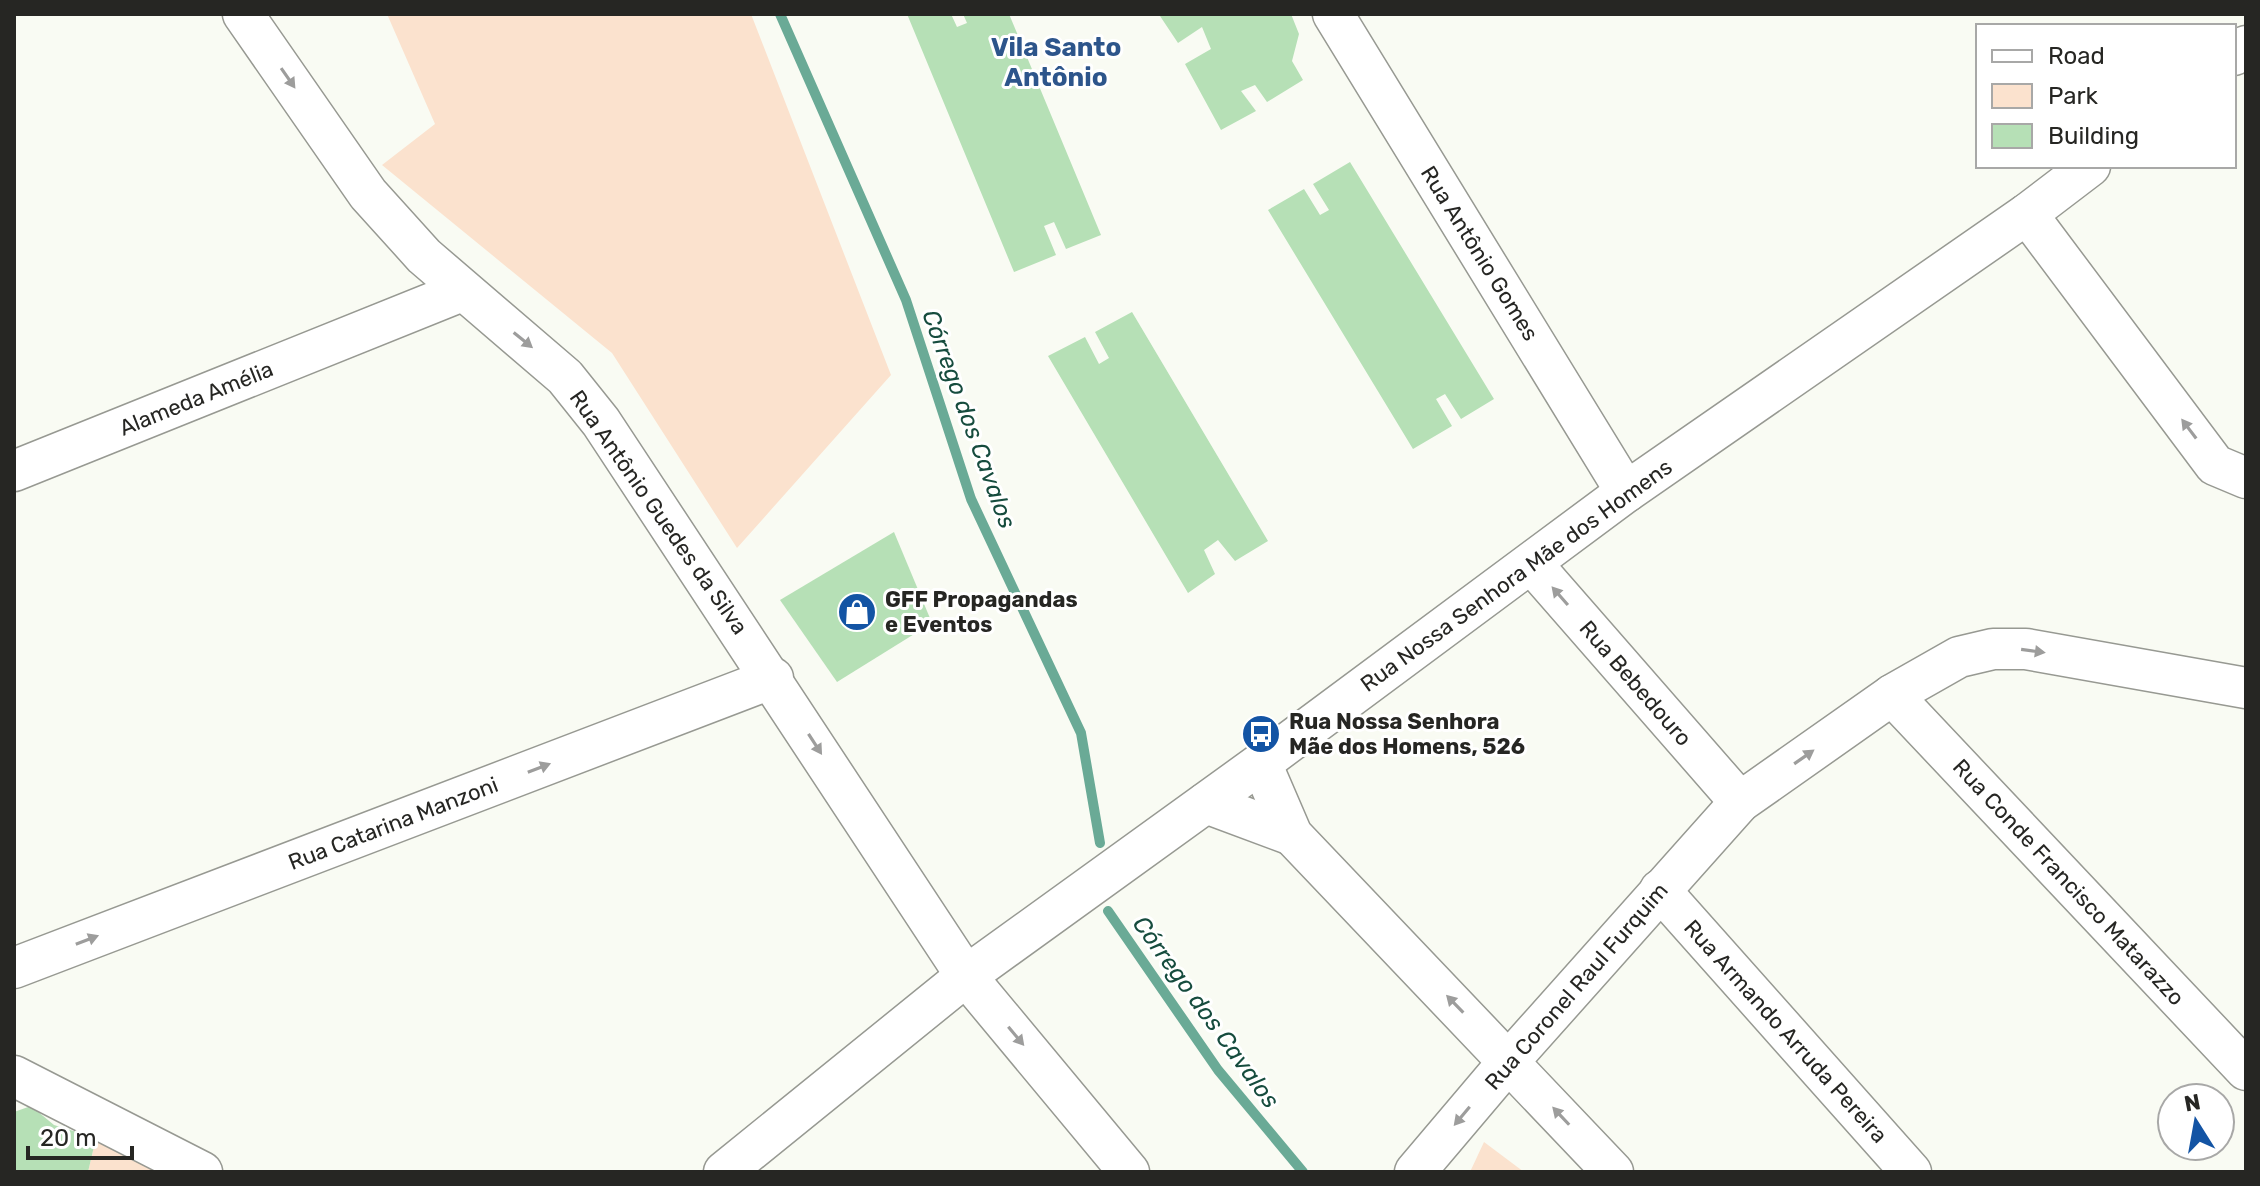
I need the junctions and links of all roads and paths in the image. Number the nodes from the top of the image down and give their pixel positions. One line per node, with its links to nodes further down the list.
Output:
1 (243, 14): 5 (street, Rua Antônio Guedes da Silva, one-way to 5)
2 (1333, 14): 10 (street, Rua Antônio Gomes)
3 (2087, 168): 4 (street, Rua Nossa Senhora Mãe dos Homens)
4 (2027, 214): 9 (street, one-way to 4); 10 (street, Rua Nossa Senhora Mãe dos Homens)
5 (424, 256): 6 (street, Rua Antônio Guedes da Silva); 7 (street, Alameda Amélia)
6 (462, 291): 7 (street, Alameda Amélia); 12 (street, Rua Antônio Guedes da Silva, one-way to 12)
7 (379, 325): 8 (street, Alameda Amélia)
8 (14, 471)
9 (2246, 478)
10 (1626, 492): 11 (street, Rua Nossa Senhora Mãe dos Homens)
11 (1532, 564): 15 (street, Rua Nossa Senhora Mãe dos Homens); 16 (street, Rua Bebedouro, one-way to 11)
12 (773, 678): 20 (street, Rua Catarina Manzoni, one-way to 12); 21 (street, Rua Antônio Guedes da Silva, one-way to 21)
13 (2246, 688): 14 (street, Rua Coronel Raul Furquim, one-way to 13)
14 (1892, 695): 16 (street, Rua Coronel Raul Furquim, one-way to 14); 23 (street, Rua Conde Francisco Matarazzo)
15 (1261, 763): 17 (street, Rua Nossa Senhora Mãe dos Homens); 18 (street)
16 (1740, 802): 19 (street, Rua Coronel Raul Furquim)
17 (1206, 803): 18 (street); 21 (street, Rua Nossa Senhora Mãe dos Homens)
18 (1292, 835): 22 (street, one-way to 18)
19 (1660, 890): 22 (street, Rua Coronel Raul Furquim); 30 (street, Rua Armando Arruda Pereira)
20 (14, 968)
21 (966, 976): 26 (street, Rua Nossa Senhora Mãe dos Homens); 27 (street, Rua Antônio Guedes da Silva, one-way to 27)
22 (1509, 1061): 28 (street, Rua Coronel Raul Furquim, one-way to 28); 29 (street, one-way to 22)
23 (2246, 1070)
24 (24, 1090): 25 (street)
25 (202, 1172)
26 (724, 1172)
27 (1129, 1172)
28 (1415, 1172)
29 (1613, 1172)
30 (1911, 1172)

